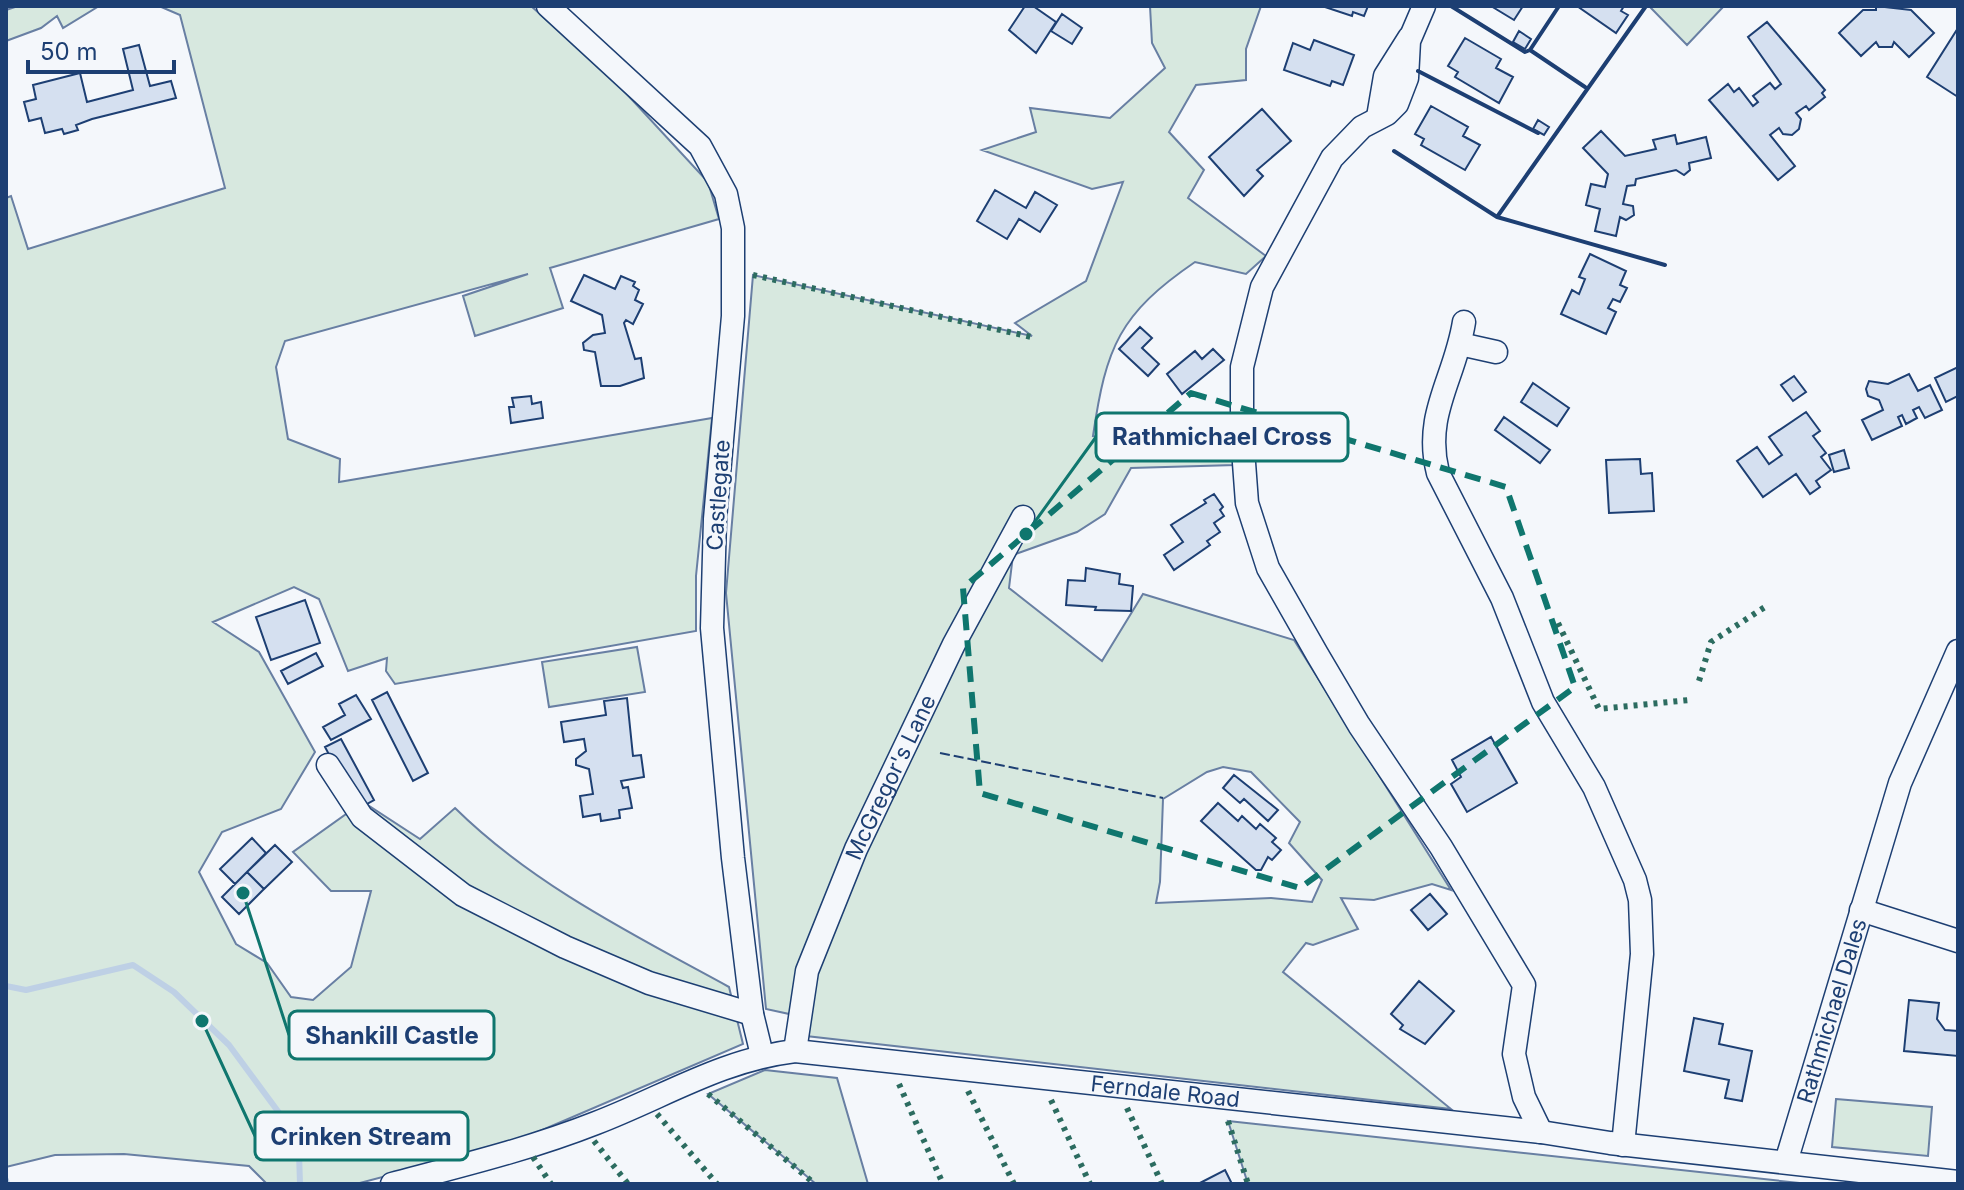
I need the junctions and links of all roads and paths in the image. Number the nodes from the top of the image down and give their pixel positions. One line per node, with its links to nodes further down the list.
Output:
1 (548, 6): 11 (street, Castlegate)
2 (1407, 6): 4 (street)
3 (1424, 6): 4 (street)
4 (1409, 41): 14 (street)
5 (1496, 352): 15 (street)
6 (1023, 517): 12 (street, McGregor's Lane)
7 (1958, 651): 9 (street)
8 (328, 765): 11 (street)
9 (1861, 910): 10 (street, Rathmichael Dales); 16 (street, Rathmichael Dales)
10 (1958, 941)
11 (752, 1014): 13 (street, Castlegate)
12 (795, 1051): 13 (street, Ferndale Road); 14 (street, Ferndale Road)
13 (762, 1055): 18 (street, Ferndale Road)
14 (1541, 1132): 15 (street, Ferndale Road)
15 (1623, 1145): 16 (street, Ferndale Road)
16 (1786, 1162): 17 (street, Ferndale Road)
17 (1958, 1182)
18 (392, 1184)

